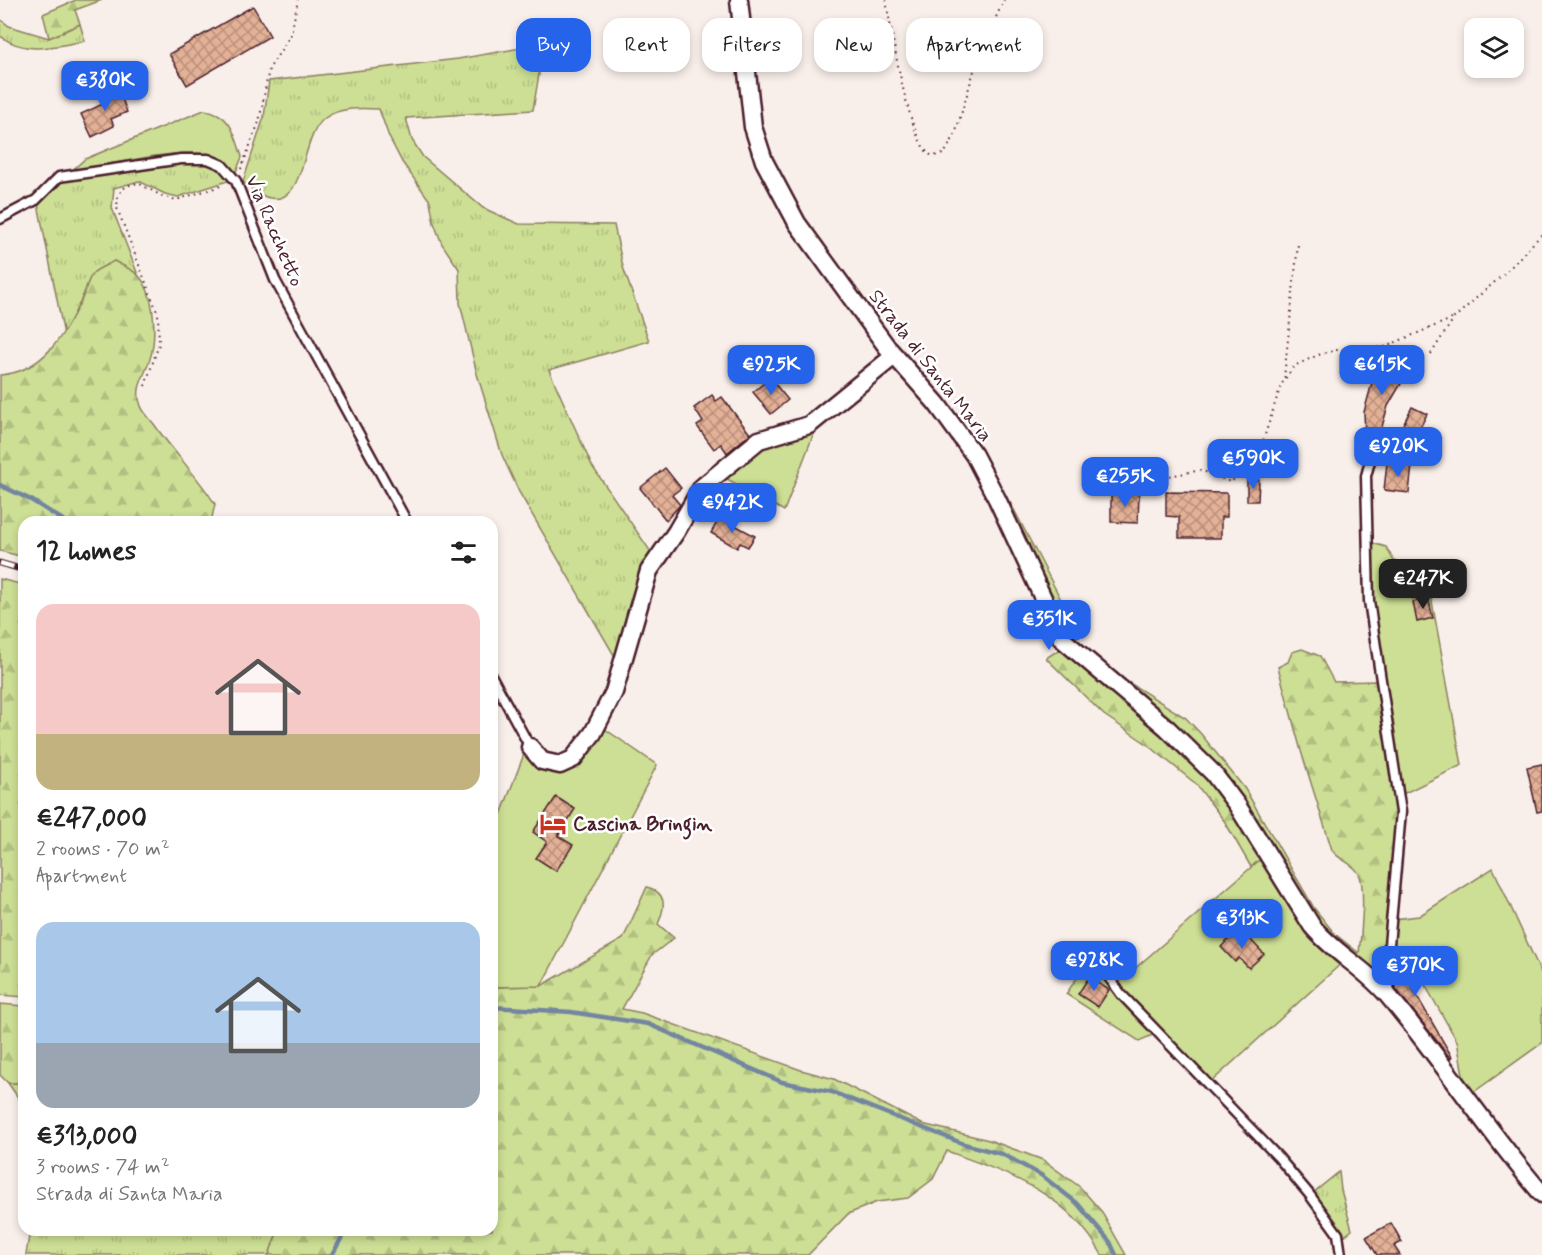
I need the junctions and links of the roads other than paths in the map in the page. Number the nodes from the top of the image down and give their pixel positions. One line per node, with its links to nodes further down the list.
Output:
1 (740, 0): 3 (street, Strada di Santa Maria)
2 (0, 219): 5 (lane, Via Racchetto)
3 (894, 356): 7 (street); 9 (street, Strada di Santa Maria)
4 (1370, 461): 9 (lane)
5 (404, 516)
6 (498, 688): 7 (lane)
7 (530, 747)
8 (1097, 961): 11 (lane)
9 (1391, 998): 10 (street, Strada di Santa Maria)
10 (1542, 1194)
11 (1341, 1255)

